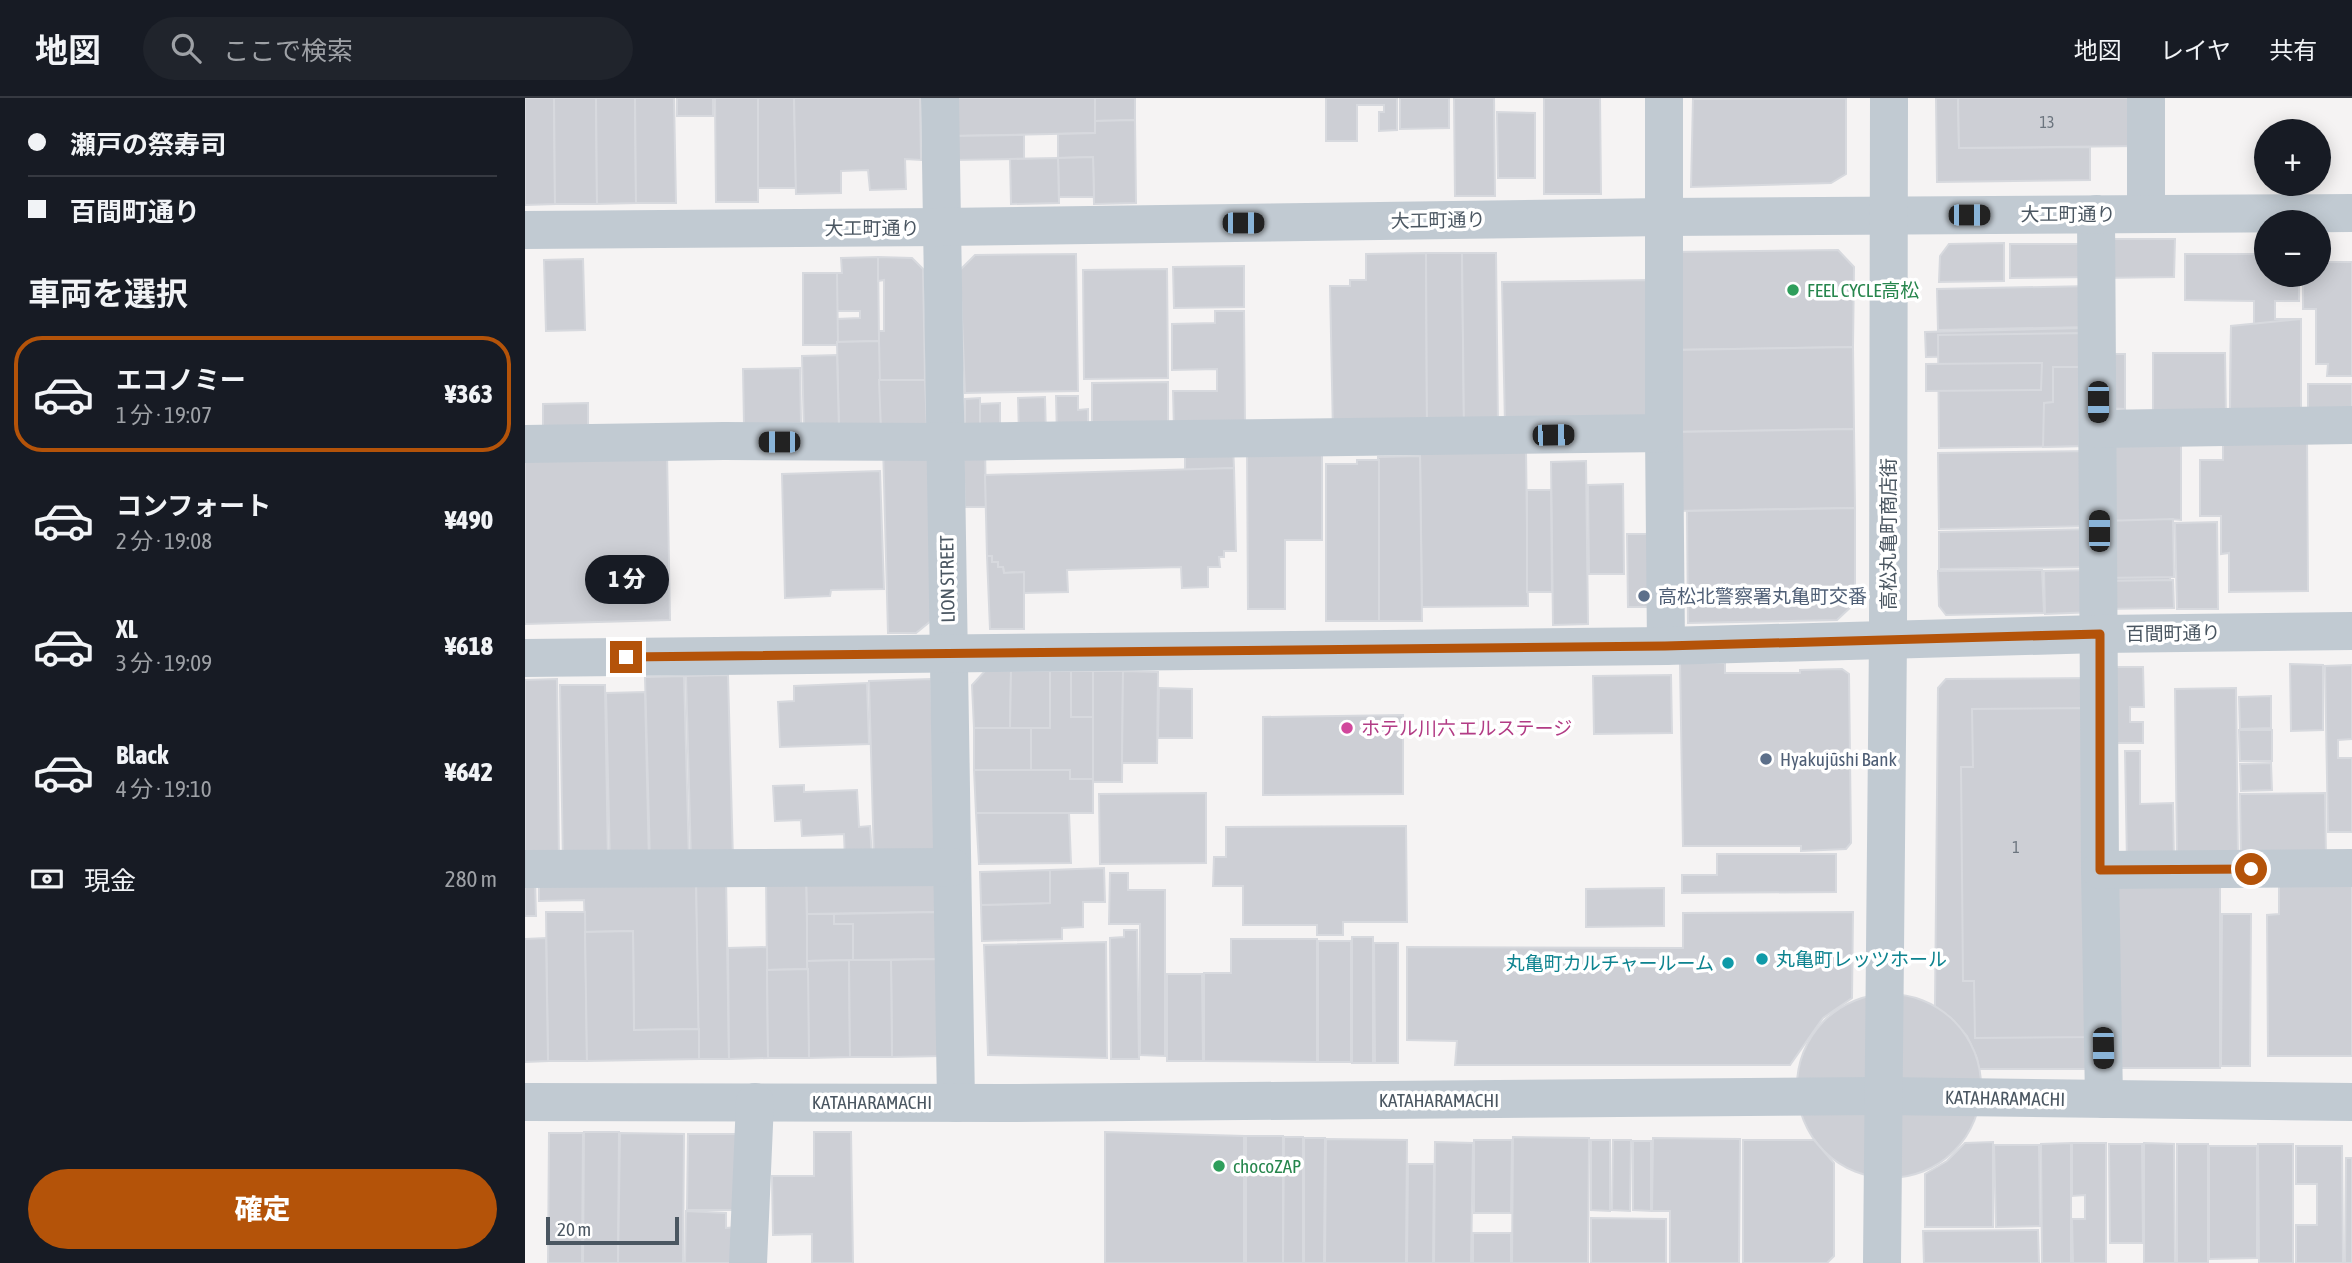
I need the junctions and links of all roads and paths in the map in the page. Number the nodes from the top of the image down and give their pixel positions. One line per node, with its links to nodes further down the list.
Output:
1 (940, 98): 10 (street, LION STREET)
2 (1664, 98): 9 (street)
3 (1889, 98): 8 (street, 高松丸亀町商店街)
4 (2146, 98): 7 (street)
5 (2352, 213): 7 (street, 大工町通り)
6 (2096, 214): 7 (street, 大工町通り); 8 (street, 大工町通り); 13 (street)
7 (2146, 214)
8 (1888, 216): 9 (street, 大工町通り); 19 (street, 高松丸亀町商店街)
9 (1664, 217): 10 (street, 大工町通り); 14 (street)
10 (942, 228): 11 (street, 大工町通り); 15 (street, LION STREET)
11 (525, 230)
12 (2352, 425): 13 (street)
13 (2098, 429): 18 (street)
14 (1664, 433): 15 (street); 20 (street)
15 (945, 442): 16 (street); 21 (street, LION STREET)
16 (525, 444)
17 (2352, 631): 18 (street, 百間町通り)
18 (2100, 634): 19 (street, 百間町通り); 26 (street)
19 (1888, 638): 20 (street, 百間町通り); 27 (street, 高松丸亀町商店街)
20 (1665, 646): 21 (street, 百間町通り)
21 (949, 653): 22 (street, 百間町通り); 23 (street, LION STREET)
22 (525, 658)
23 (952, 867): 25 (street); 32 (street, LION STREET)
24 (2352, 868): 26 (street)
25 (525, 869)
26 (2100, 870): 28 (street)
27 (1882, 1096): 28 (street, KATAHARAMACHI); 32 (street, KATAHARAMACHI); 34 (street, 高松丸亀町商店街)
28 (2104, 1099): 31 (street, KATAHARAMACHI)
29 (525, 1101): 30 (street, KATAHARAMACHI)
30 (755, 1102): 32 (street, KATAHARAMACHI); 33 (street)
31 (2352, 1102)
32 (956, 1103)
33 (748, 1263)
34 (1882, 1263)

